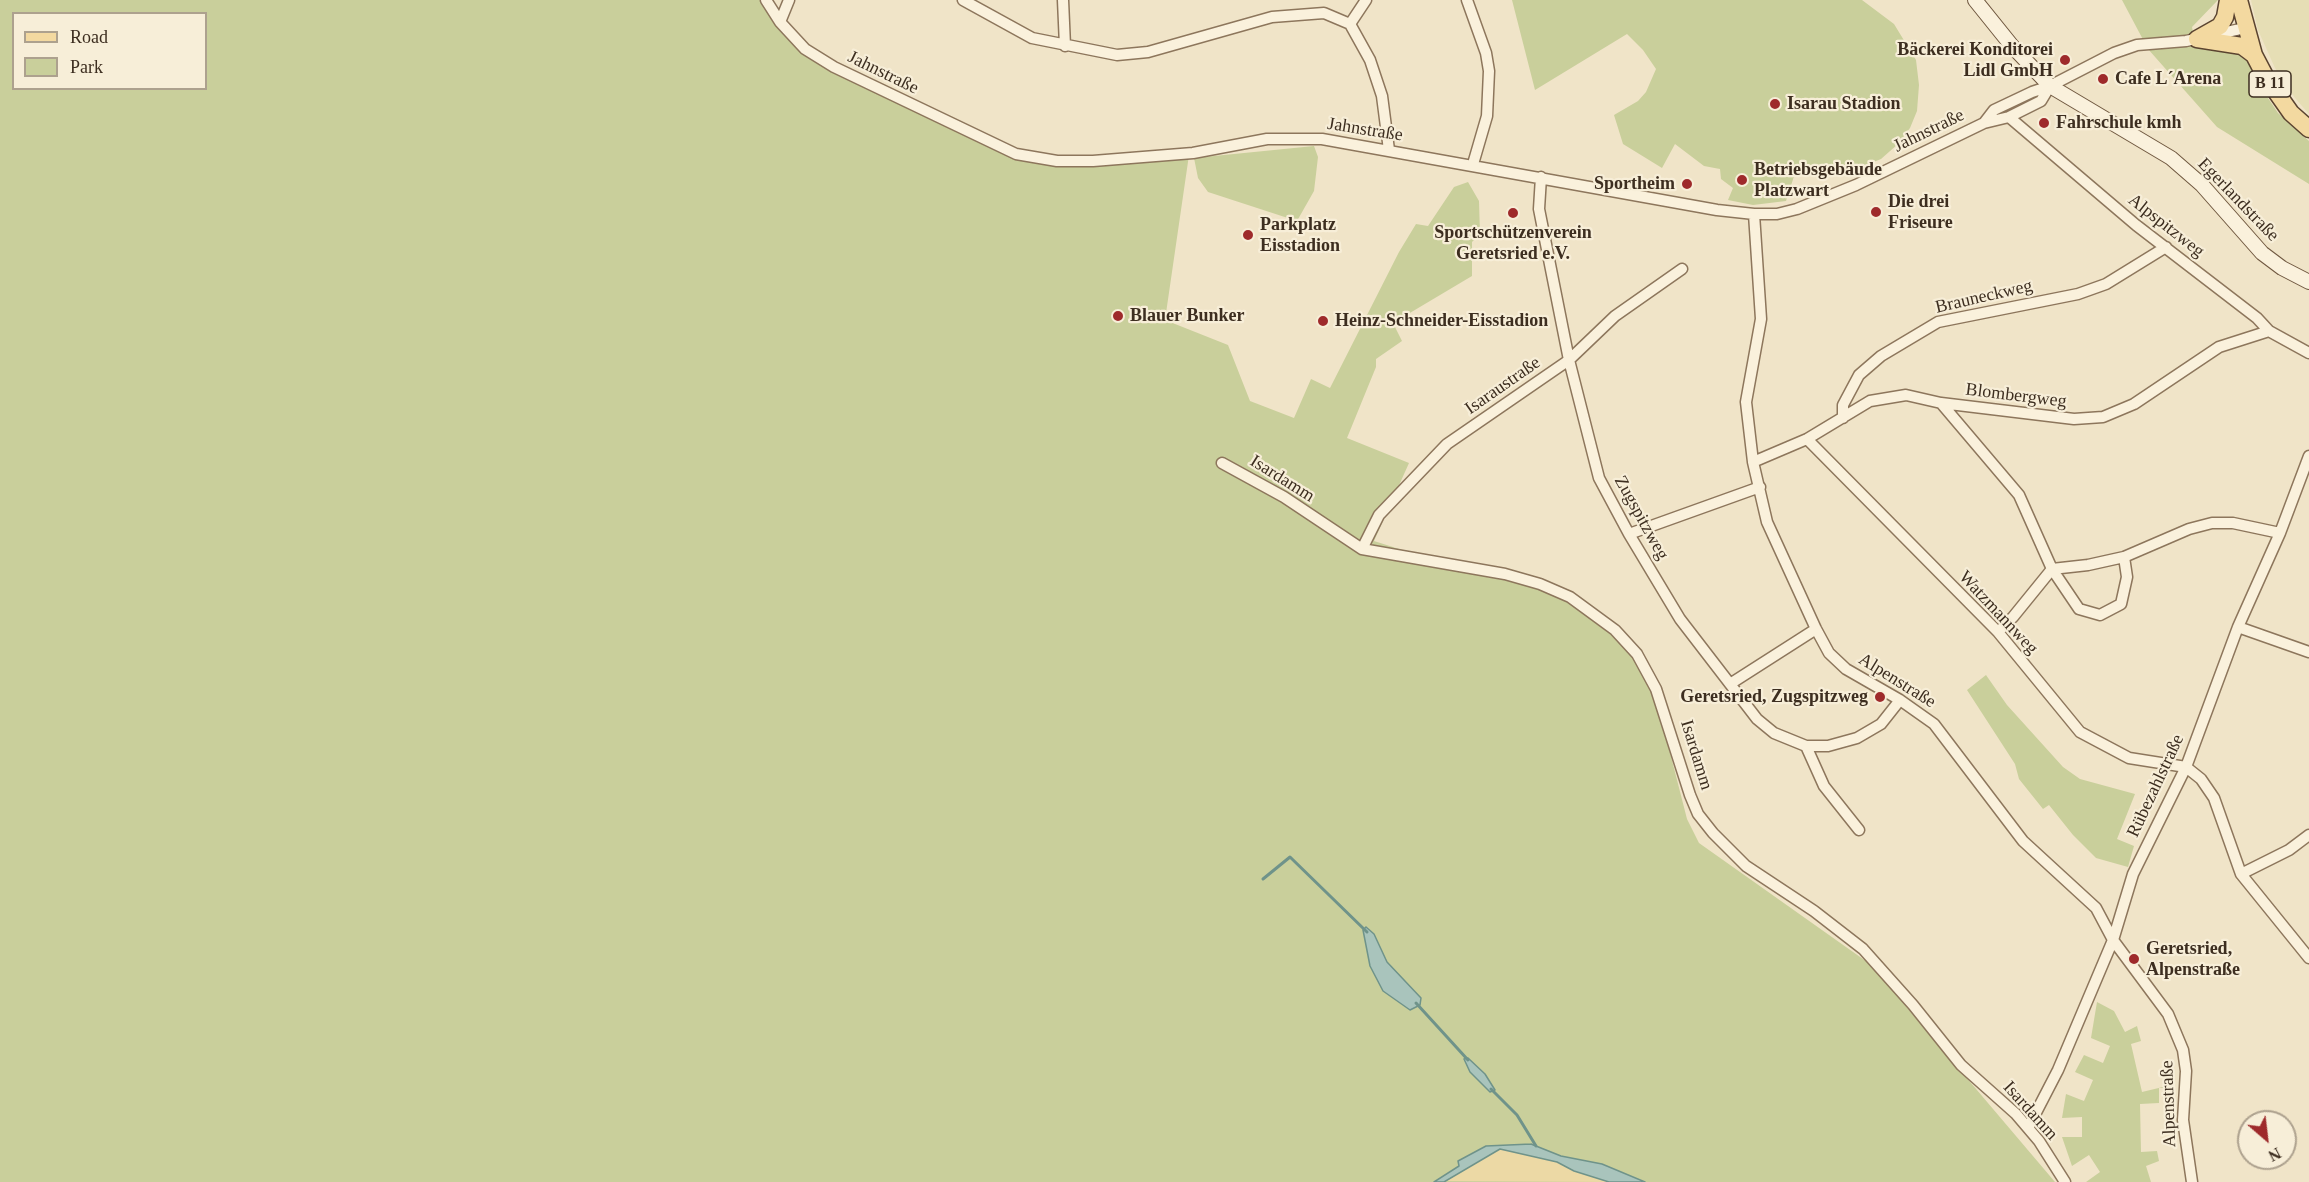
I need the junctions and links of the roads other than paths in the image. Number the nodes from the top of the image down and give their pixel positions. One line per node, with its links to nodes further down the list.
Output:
1 (766, 0): 10 (street, Jahnstraße)
2 (789, 0): 10 (street)
3 (963, 0): 14 (street)
4 (1063, 0): 14 (street)
5 (1366, 0): 11 (street)
6 (1467, 0): 21 (street)
7 (1975, 0): 16 (street, Egerlandstraße)
8 (2228, 0): 13 (main road)
9 (2239, 0): 12 (main road, B 11)
10 (780, 22): 20 (street, Jahnstraße)
11 (1350, 24): 14 (street); 20 (street)
12 (2246, 28): 13 (street, Jahnstraße); 15 (main road, B 11)
13 (2197, 39): 15 (main road); 16 (street, Jahnstraße)
14 (1065, 46)
15 (2254, 55): 19 (main road, B 11)
16 (2050, 86): 17 (street, Jahnstraße); 18 (street, Jahnstraße); 26 (street, Egerlandstraße)
17 (2008, 117): 18 (street, Jahnstraße); 24 (street, Alpspitzweg)
18 (1984, 123): 23 (street, Jahnstraße)
19 (2309, 129)
20 (1389, 150): 21 (street, Jahnstraße)
21 (1473, 164): 22 (street, Jahnstraße)
22 (1541, 177): 23 (street, Jahnstraße); 29 (street, Zugspitzweg)
23 (1754, 214): 34 (street, Alpenstraße)
24 (2166, 247): 27 (street, Alpspitzweg); 31 (street, Brauneckweg)
25 (1682, 269): 29 (street, Isaraustraße)
26 (2309, 282)
27 (2269, 331): 28 (street, Alpspitzweg); 30 (street, Blombergweg)
28 (2309, 353)
29 (1569, 360): 38 (street, Zugspitzweg); 39 (street, Isaraustraße)
30 (1941, 403): 31 (street, Blombergweg); 41 (street)
31 (1843, 418): 32 (street, Blombergweg)
32 (1808, 439): 34 (street, Blombergweg); 44 (street, Watzmannweg)
33 (2309, 456): 37 (street, Rübezahlstraße)
34 (1753, 462): 36 (street, Alpenstraße)
35 (1222, 463): 39 (street, Isardamm)
36 (1760, 487): 38 (street); 43 (street, Alpenstraße)
37 (2280, 533): 40 (street); 42 (street, Rübezahlstraße)
38 (1629, 534): 46 (street, Zugspitzweg)
39 (1362, 549): 55 (street, Isardamm)
40 (2124, 557): 41 (street); 41 (street)
41 (2052, 569): 44 (street)
42 (2238, 627): 45 (street); 49 (street, Rübezahlstraße)
43 (1816, 629): 46 (street); 47 (street, Alpenstraße)
44 (1998, 632): 49 (street, Watzmannweg)
45 (2309, 652)
46 (1730, 684): 48 (street, Zugspitzweg)
47 (1900, 700): 48 (street, Zugspitzweg); 53 (street, Alpenstraße)
48 (1806, 746): 50 (street)
49 (2186, 767): 52 (street); 53 (street, Rübezahlstraße)
50 (1859, 830)
51 (2309, 835): 52 (street)
52 (2241, 874): 54 (street)
53 (2113, 940): 55 (street, Rübezahlstraße); 57 (street, Alpenstraße)
54 (2309, 958)
55 (2028, 1128): 56 (street, Isardamm)
56 (2065, 1182)
57 (2192, 1182)

